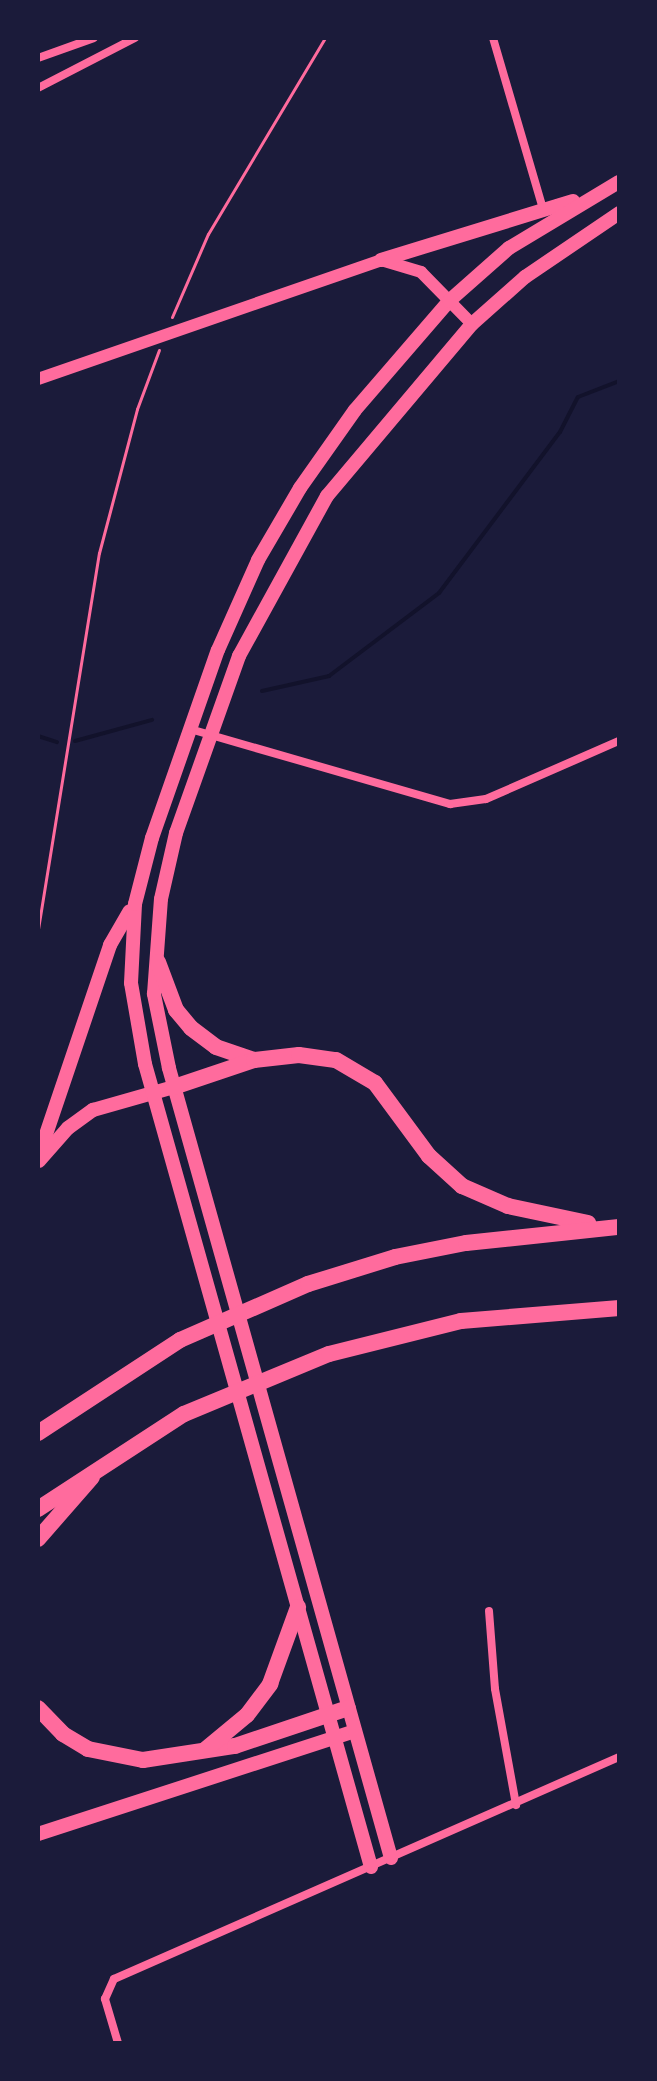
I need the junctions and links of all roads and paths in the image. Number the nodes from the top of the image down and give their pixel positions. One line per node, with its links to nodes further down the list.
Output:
1 (94, 38): 5 (street)
2 (135, 38): 6 (street)
3 (325, 38): 13 (path)
4 (493, 38): 8 (street)
5 (38, 58)
6 (38, 88)
7 (613, 185): 8 (main road); 11 (main road)
8 (544, 212): 10 (main road)
9 (619, 213): 12 (main road)
10 (381, 260): 11 (main road); 15 (main road)
11 (449, 301): 12 (main road); 16 (main road)
12 (472, 324): 17 (main road)
13 (169, 326)
14 (158, 354): 20 (path)
15 (38, 379)
16 (189, 729): 17 (street); 19 (main road)
17 (209, 735): 18 (street); 21 (main road)
18 (619, 741)
19 (135, 904): 24 (main road); 25 (main road)
20 (38, 929)
21 (158, 962): 22 (highway); 23 (main road)
22 (254, 1060): 23 (highway); 26 (highway)
23 (174, 1087): 24 (main road); 35 (main road)
24 (152, 1093): 25 (main road); 32 (main road)
25 (38, 1160)
26 (614, 1228): 28 (highway)
27 (619, 1308): 29 (highway)
28 (38, 1433)
29 (109, 1458): 30 (highway); 31 (highway)
30 (38, 1509)
31 (38, 1539)
32 (298, 1607): 36 (main road); 39 (highway)
33 (489, 1611): 41 (street)
34 (38, 1708): 39 (highway)
35 (348, 1708): 36 (highway); 37 (main road)
36 (327, 1714): 38 (main road); 39 (highway)
37 (355, 1731): 38 (main road); 43 (main road)
38 (334, 1738): 42 (main road); 44 (main road)
39 (204, 1750)
40 (619, 1757): 41 (street)
41 (516, 1805): 43 (street)
42 (38, 1834)
43 (391, 1858): 44 (street)
44 (371, 1867): 45 (street)
45 (118, 2043)

